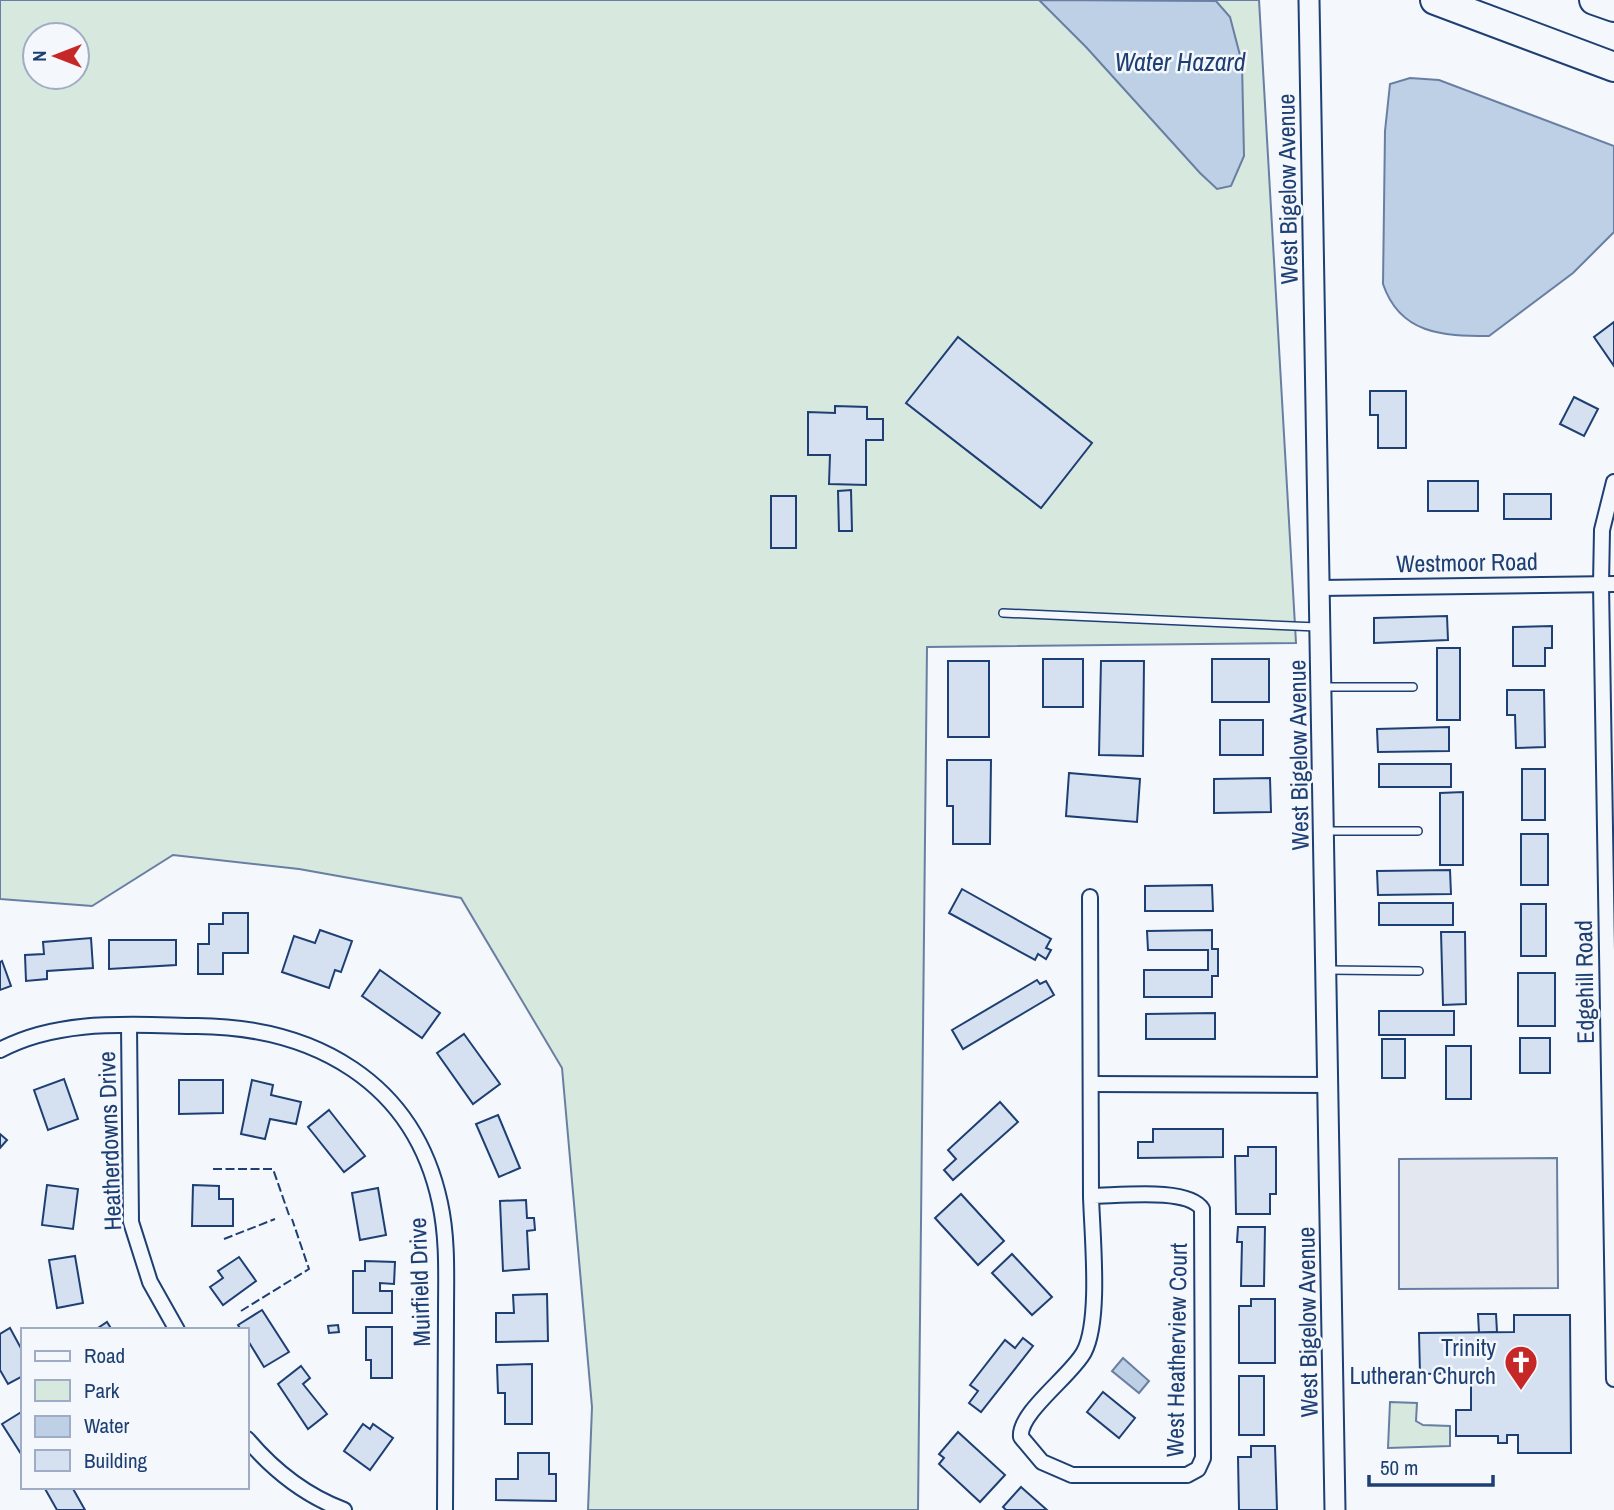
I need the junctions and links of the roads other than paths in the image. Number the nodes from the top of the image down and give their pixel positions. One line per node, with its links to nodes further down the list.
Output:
1 (1309, 0): 8 (street, West Bigelow Avenue)
2 (1435, 0): 5 (highway)
3 (1594, 0): 4 (highway)
4 (1614, 7)
5 (1614, 66)
6 (1614, 482): 7 (street, Edgehill Road)
7 (1607, 584): 8 (street, Westmoor Road); 24 (street, Edgehill Road)
8 (1320, 588): 10 (street, West Bigelow Avenue)
9 (1003, 612): 10 (lane)
10 (1321, 627): 11 (street, West Bigelow Avenue)
11 (1322, 687): 12 (lane); 13 (street, West Bigelow Avenue)
12 (1413, 687)
13 (1325, 831): 14 (lane); 16 (street, West Bigelow Avenue)
14 (1418, 831)
15 (1090, 897): 20 (street)
16 (1328, 970): 17 (lane); 21 (street, West Bigelow Avenue)
17 (1419, 971)
18 (129, 1025): 19 (street, Muirfield Drive); 23 (street, Heatherdowns Drive); 27 (street, Muirfield Drive)
19 (0, 1050)
20 (1091, 1084): 21 (street); 22 (street)
21 (1329, 1085): 28 (street, West Bigelow Avenue)
22 (1091, 1196): 22 (street, West Heatherview Court)
23 (176, 1328)
24 (1614, 1379)
25 (248, 1440): 26 (street)
26 (344, 1510)
27 (445, 1510)
28 (1335, 1510)

